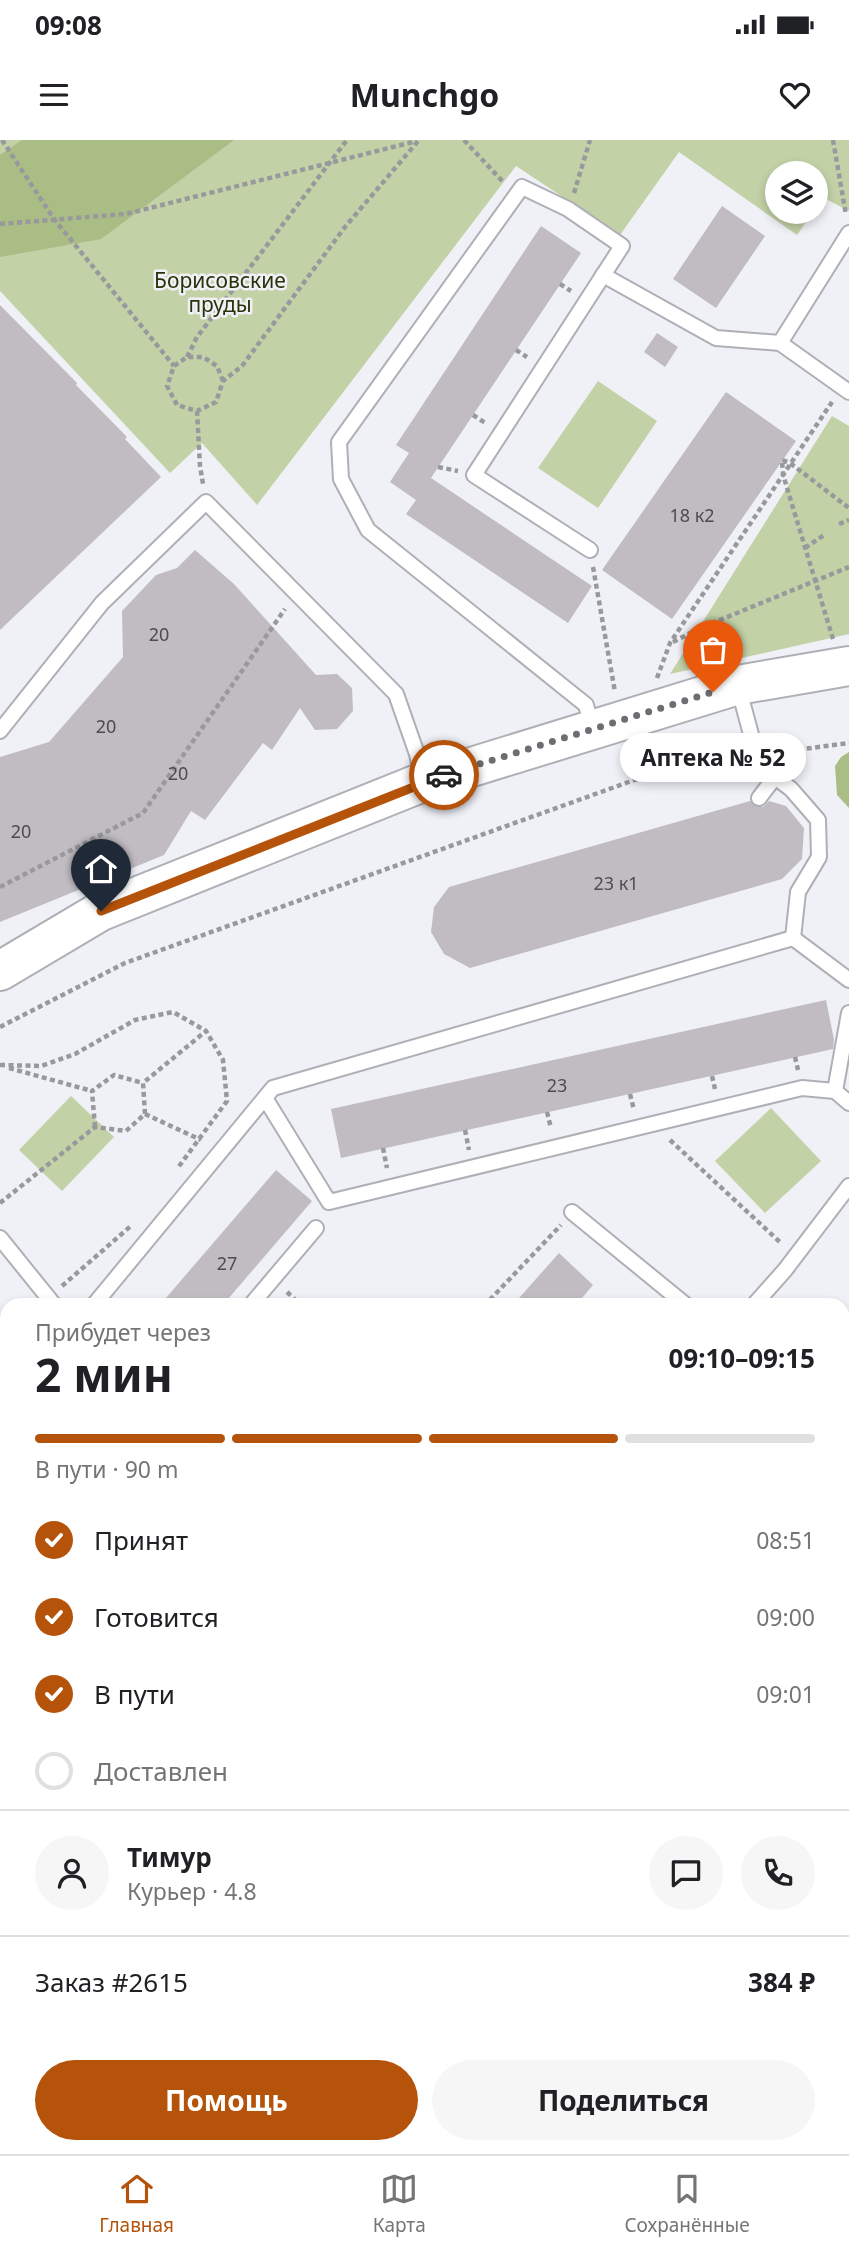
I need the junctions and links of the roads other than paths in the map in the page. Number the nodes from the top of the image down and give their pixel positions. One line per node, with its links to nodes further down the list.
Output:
1 (848, 225): 3 (lane)
2 (603, 275): 3 (lane); 5 (lane); 8 (lane)
3 (779, 343): 4 (lane)
4 (845, 389)
5 (590, 550)
6 (842, 655): 7 (street)
7 (738, 685): 8 (street); 10 (lane)
8 (593, 728): 11 (street)
9 (0, 731): 11 (lane)
10 (775, 778): 12 (lane); 13 (lane)
11 (423, 782): 14 (street)
12 (760, 798)
13 (793, 938): 15 (lane); 18 (lane)
14 (0, 971)
15 (849, 980)
16 (849, 1013): 17 (lane)
17 (835, 1091): 18 (lane); 19 (lane)
18 (265, 1098): 25 (lane)
19 (849, 1103)
20 (849, 1186): 28 (lane)
21 (572, 1212): 27 (lane)
22 (316, 1228): 26 (lane)
23 (0, 1238): 24 (lane)
24 (49, 1298)
25 (100, 1298)
26 (257, 1298)
27 (677, 1298)
28 (760, 1298)

